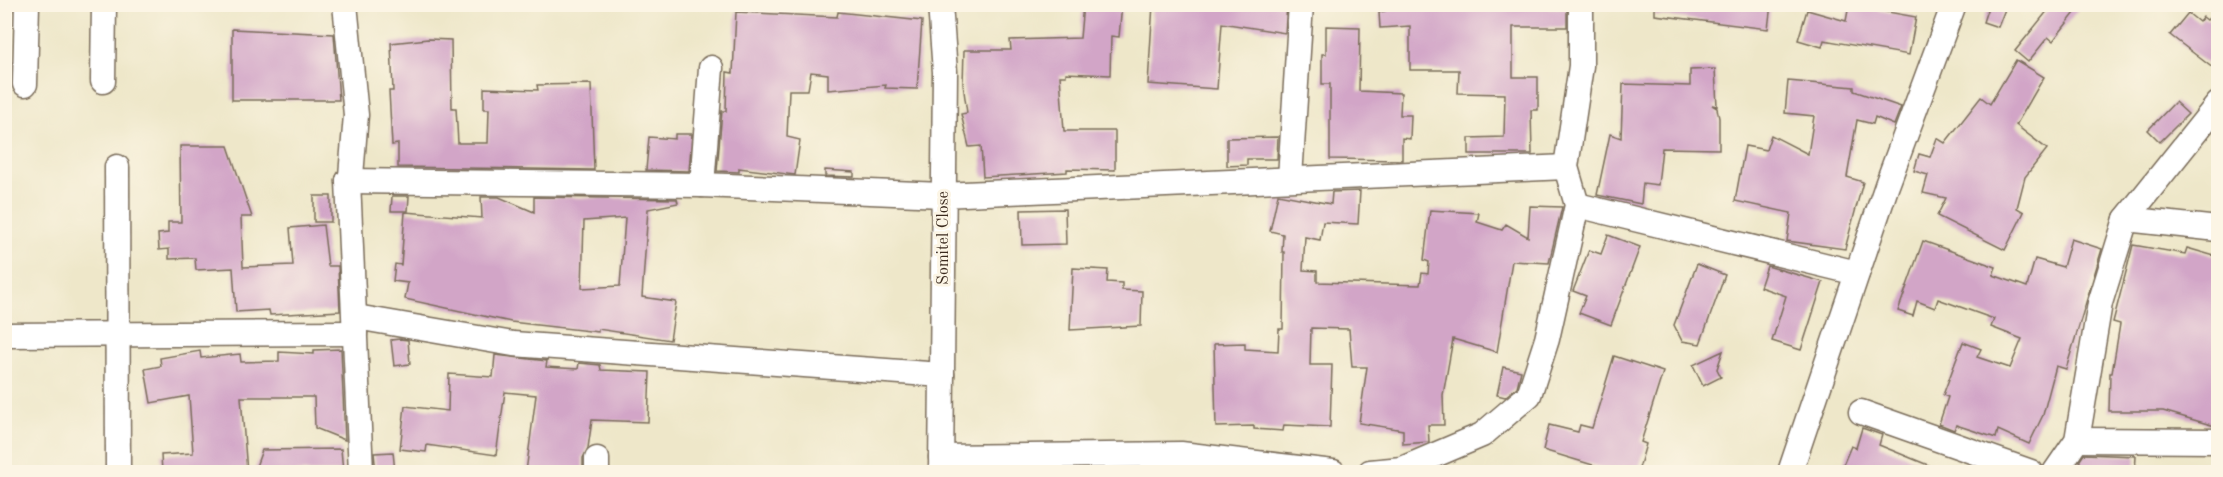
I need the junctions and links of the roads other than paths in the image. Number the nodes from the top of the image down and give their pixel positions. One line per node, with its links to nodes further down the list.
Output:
1 (27, 4): 10 (street)
2 (104, 4): 9 (street)
3 (345, 4): 15 (street)
4 (940, 4): 17 (street, Somitel Close)
5 (1301, 4): 14 (street)
6 (1581, 4): 13 (street)
7 (1954, 4): 21 (street)
8 (711, 68): 16 (street)
9 (103, 81)
10 (26, 84)
11 (2218, 104): 19 (street)
12 (117, 167): 24 (street)
13 (1566, 167): 14 (street); 18 (street)
14 (1290, 178): 17 (street)
15 (348, 181): 16 (street); 22 (street)
16 (702, 185): 17 (street)
17 (942, 195): 25 (street, Somitel Close)
18 (1577, 205): 21 (street); 33 (street)
19 (2126, 219): 20 (street); 27 (street)
20 (2218, 229)
21 (1857, 273): 34 (street)
22 (355, 325): 24 (street); 25 (street); 31 (street)
23 (4, 335): 24 (street)
24 (118, 335): 30 (street)
25 (942, 375): 29 (street, Somitel Close)
26 (1861, 412): 35 (street)
27 (2077, 440): 28 (street); 36 (street)
28 (2218, 441)
29 (941, 465): 32 (street)
30 (118, 472)
31 (361, 472)
32 (1333, 472)
33 (1370, 472)
34 (1790, 472)
35 (2031, 472)
36 (2055, 472)

